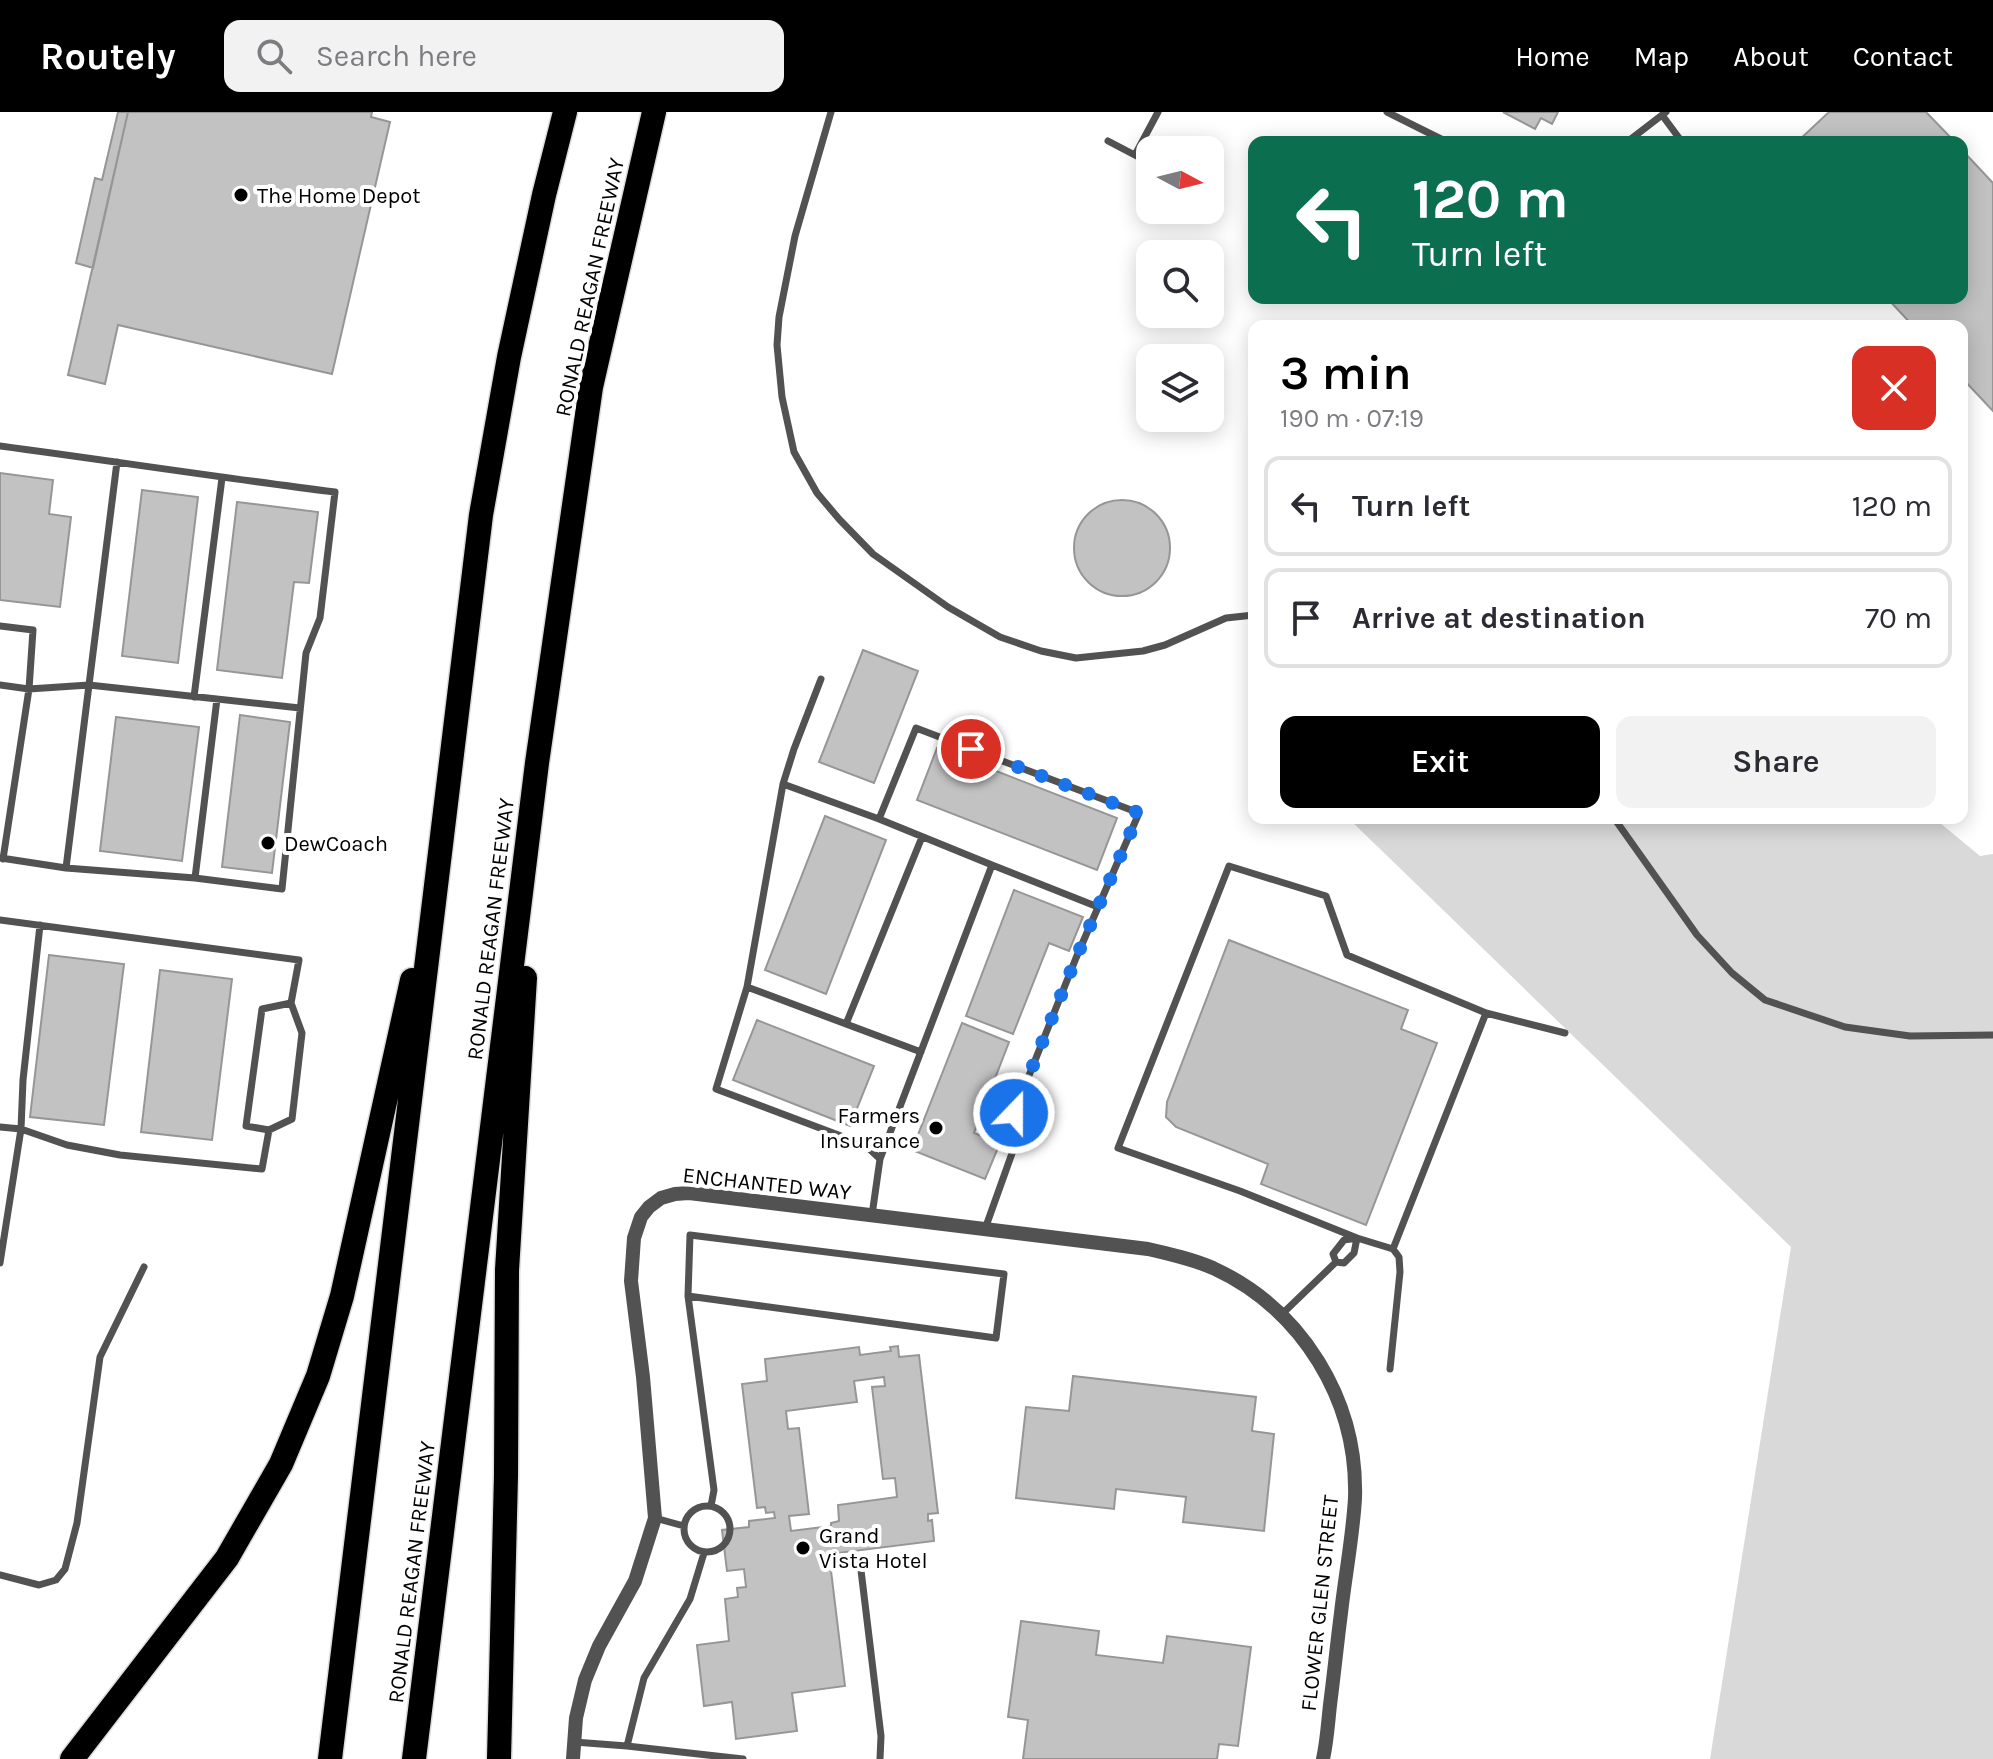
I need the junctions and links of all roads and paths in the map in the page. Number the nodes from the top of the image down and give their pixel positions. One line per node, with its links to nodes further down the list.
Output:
1 (565, 112): 26 (highway)
2 (654, 112): 24 (highway, RONALD REAGAN FREEWAY)
3 (831, 112): 15 (lane)
4 (1158, 112): 11 (lane)
5 (1387, 112): 7 (lane)
6 (1664, 113): 8 (lane); 9 (lane)
7 (1435, 136)
8 (1635, 136)
9 (1678, 136)
10 (1108, 141): 11 (lane)
11 (1135, 155)
12 (0, 446): 13 (lane)
13 (117, 462): 14 (lane); 19 (lane)
14 (222, 478): 21 (lane); 23 (lane)
15 (1248, 616)
16 (0, 626): 20 (lane)
17 (821, 679): 25 (lane)
18 (0, 685): 20 (lane)
19 (89, 685): 20 (lane); 21 (lane); 32 (lane)
20 (29, 689): 30 (lane)
21 (194, 697): 22 (lane)
22 (217, 699): 23 (lane); 33 (lane)
23 (300, 708): 33 (lane)
24 (537, 763): 69 (highway, RONALD REAGAN FREEWAY); 70 (highway)
25 (783, 784): 27 (lane); 37 (lane)
26 (446, 817): 67 (highway); 68 (highway)
27 (879, 819): 29 (lane); 34 (lane)
28 (1618, 824): 42 (lane)
29 (922, 837): 31 (lane); 40 (lane)
30 (2, 859): 32 (lane)
31 (992, 865): 34 (lane); 43 (lane)
32 (66, 868): 33 (lane)
33 (195, 878)
34 (1098, 907): 49 (lane)
35 (0, 920): 36 (lane)
36 (40, 925): 38 (lane); 45 (lane)
37 (747, 987): 40 (lane); 47 (lane)
38 (291, 1003): 46 (lane); 46 (lane)
39 (1486, 1013): 41 (lane); 50 (lane); 51 (lane)
40 (846, 1024): 43 (lane)
41 (1565, 1033)
42 (1993, 1035)
43 (921, 1052): 47 (lane)
44 (0, 1127): 45 (lane)
45 (21, 1129): 46 (lane); 53 (lane)
46 (269, 1130)
47 (880, 1159): 48 (lane)
48 (872, 1215): 49 (street, ENCHANTED WAY); 60 (street, ENCHANTED WAY)
49 (985, 1229): 56 (street, ENCHANTED WAY)
50 (1357, 1238): 51 (lane); 52 (lane); 52 (lane)
51 (1393, 1249): 58 (lane)
52 (1336, 1262): 56 (lane)
53 (0, 1263)
54 (144, 1267): 64 (lane)
55 (688, 1296): 55 (lane); 59 (lane)
56 (1281, 1315): 57 (street, ENCHANTED WAY)
57 (1319, 1362): 74 (street, FLOWER GLEN STREET)
58 (1390, 1369)
59 (711, 1506): 61 (lane); 62 (lane)
60 (655, 1518): 61 (lane); 65 (street, ENCHANTED WAY)
61 (684, 1526): 62 (lane)
62 (704, 1553): 66 (lane)
63 (860, 1562): 73 (lane)
64 (0, 1575)
65 (574, 1742): 66 (lane); 71 (street, ENCHANTED WAY)
66 (627, 1746): 72 (lane)
67 (72, 1759)
68 (330, 1759)
69 (414, 1759)
70 (499, 1759)
71 (573, 1759)
72 (743, 1759)
73 (880, 1759)
74 (1323, 1759)

